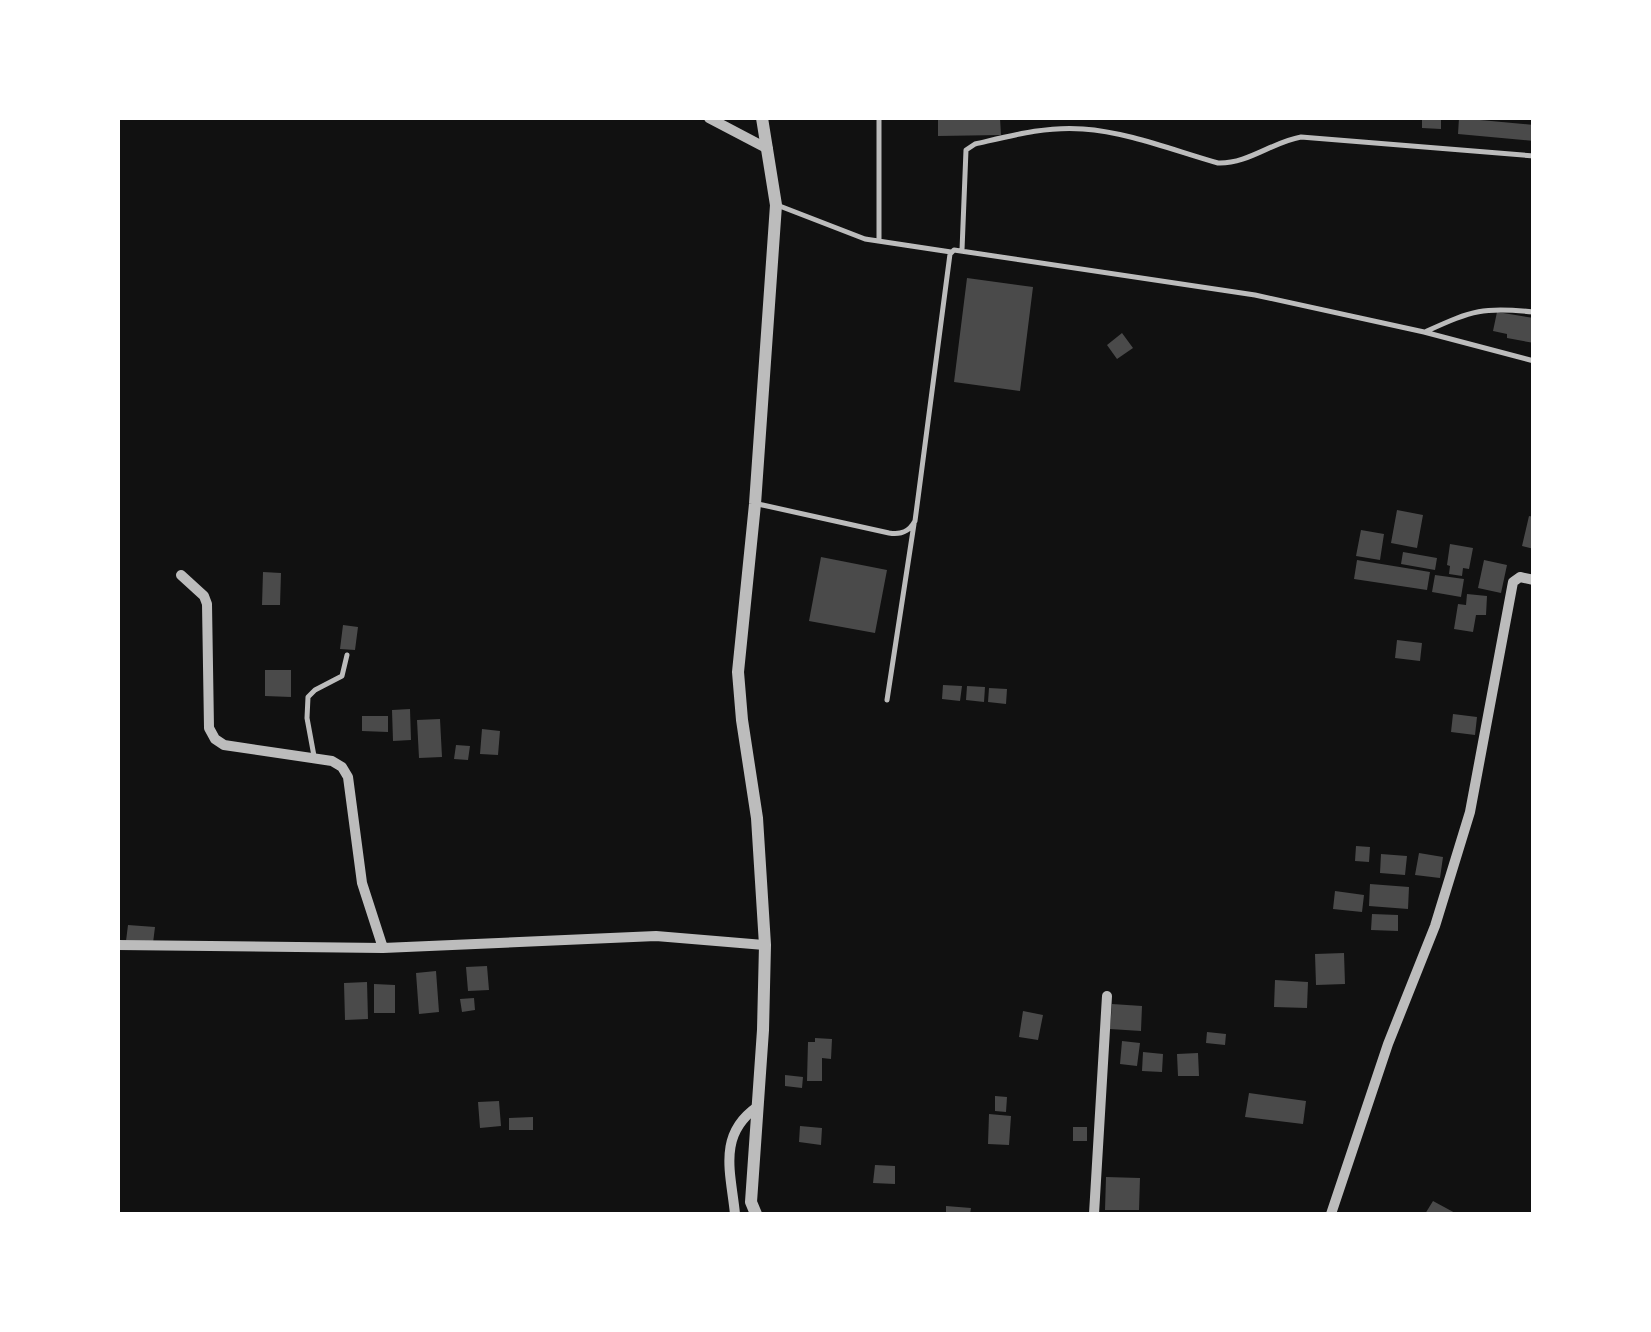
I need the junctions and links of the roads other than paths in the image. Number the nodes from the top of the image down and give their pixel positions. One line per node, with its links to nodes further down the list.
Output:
1 (709, 118): 4 (street)
2 (762, 118): 4 (street)
3 (879, 118): 7 (lane)
4 (769, 150): 6 (street)
5 (1534, 156): 8 (lane)
6 (776, 205): 7 (lane); 13 (street)
7 (879, 242): 9 (lane)
8 (962, 250): 9 (lane); 11 (lane)
9 (951, 252): 14 (lane)
10 (1534, 312): 11 (lane)
11 (1424, 332): 12 (lane)
12 (1534, 361)
13 (755, 504): 14 (lane); 21 (street)
14 (915, 521): 18 (lane)
15 (181, 575): 19 (street)
16 (1534, 580): 28 (street)
17 (346, 655): 19 (lane)
18 (888, 700)
19 (314, 758): 22 (street)
20 (118, 944): 22 (street)
21 (764, 946): 22 (street); 24 (street)
22 (382, 948)
23 (1107, 996): 27 (street)
24 (757, 1107): 25 (street); 26 (street)
25 (736, 1214)
26 (756, 1214)
27 (1094, 1214)
28 (1331, 1214)

